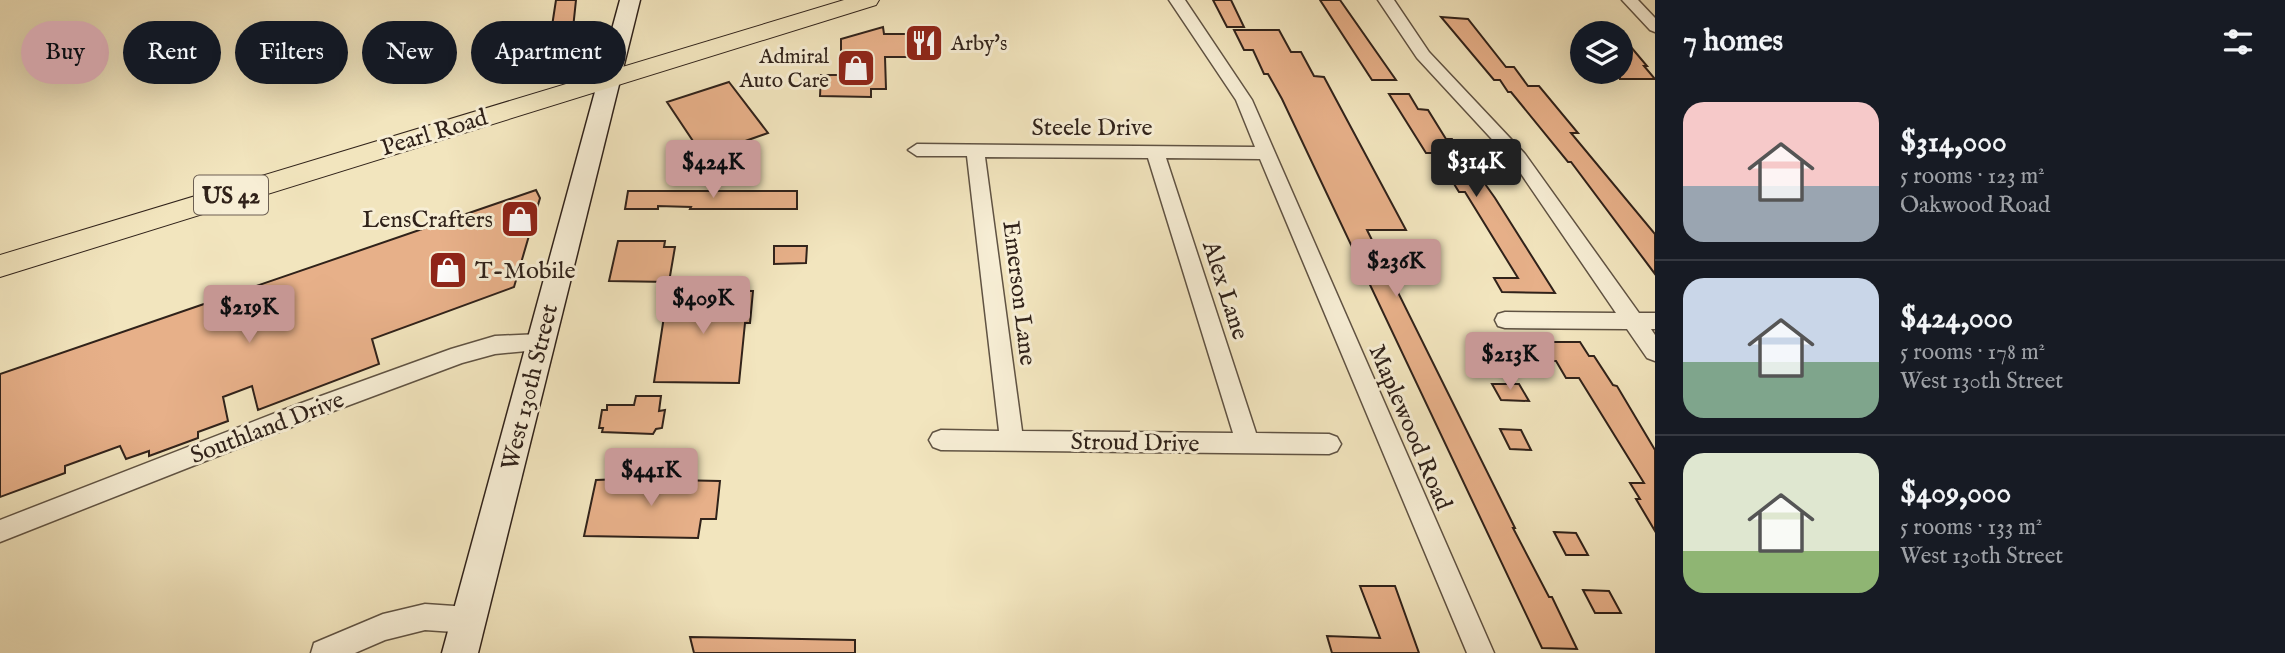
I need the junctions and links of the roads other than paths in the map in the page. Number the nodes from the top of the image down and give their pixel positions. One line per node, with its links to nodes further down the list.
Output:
1 (630, 0): 6 (main road, West 130th Street)
2 (868, 0): 8 (main road, Pearl Road / US 42)
3 (1178, 0): 14 (street, Maplewood Road)
4 (1386, 0): 17 (street)
5 (1630, 0): 7 (street)
6 (625, 21)
7 (1655, 27)
8 (626, 73)
9 (591, 84): 15 (main road, Pearl Road / US 42)
10 (608, 84): 18 (main road, West 130th Street)
11 (917, 150): 12 (street, Steele Drive)
12 (975, 151): 13 (street, Steele Drive); 21 (street, Emerson Lane)
13 (1155, 152): 14 (street, Steele Drive); 22 (street, Alex Lane)
14 (1266, 153): 27 (street, Maplewood Road)
15 (0, 266)
16 (1505, 320): 17 (street)
17 (1644, 321): 19 (street)
18 (540, 344): 24 (street, Southland Drive); 25 (main road, West 130th Street)
19 (1655, 352)
20 (941, 440): 21 (street, Stroud Drive)
21 (1012, 441): 22 (street, Stroud Drive)
22 (1248, 443): 23 (street, Stroud Drive)
23 (1329, 444)
24 (0, 531)
25 (465, 636): 26 (street)
26 (324, 653)
27 (1481, 653)

